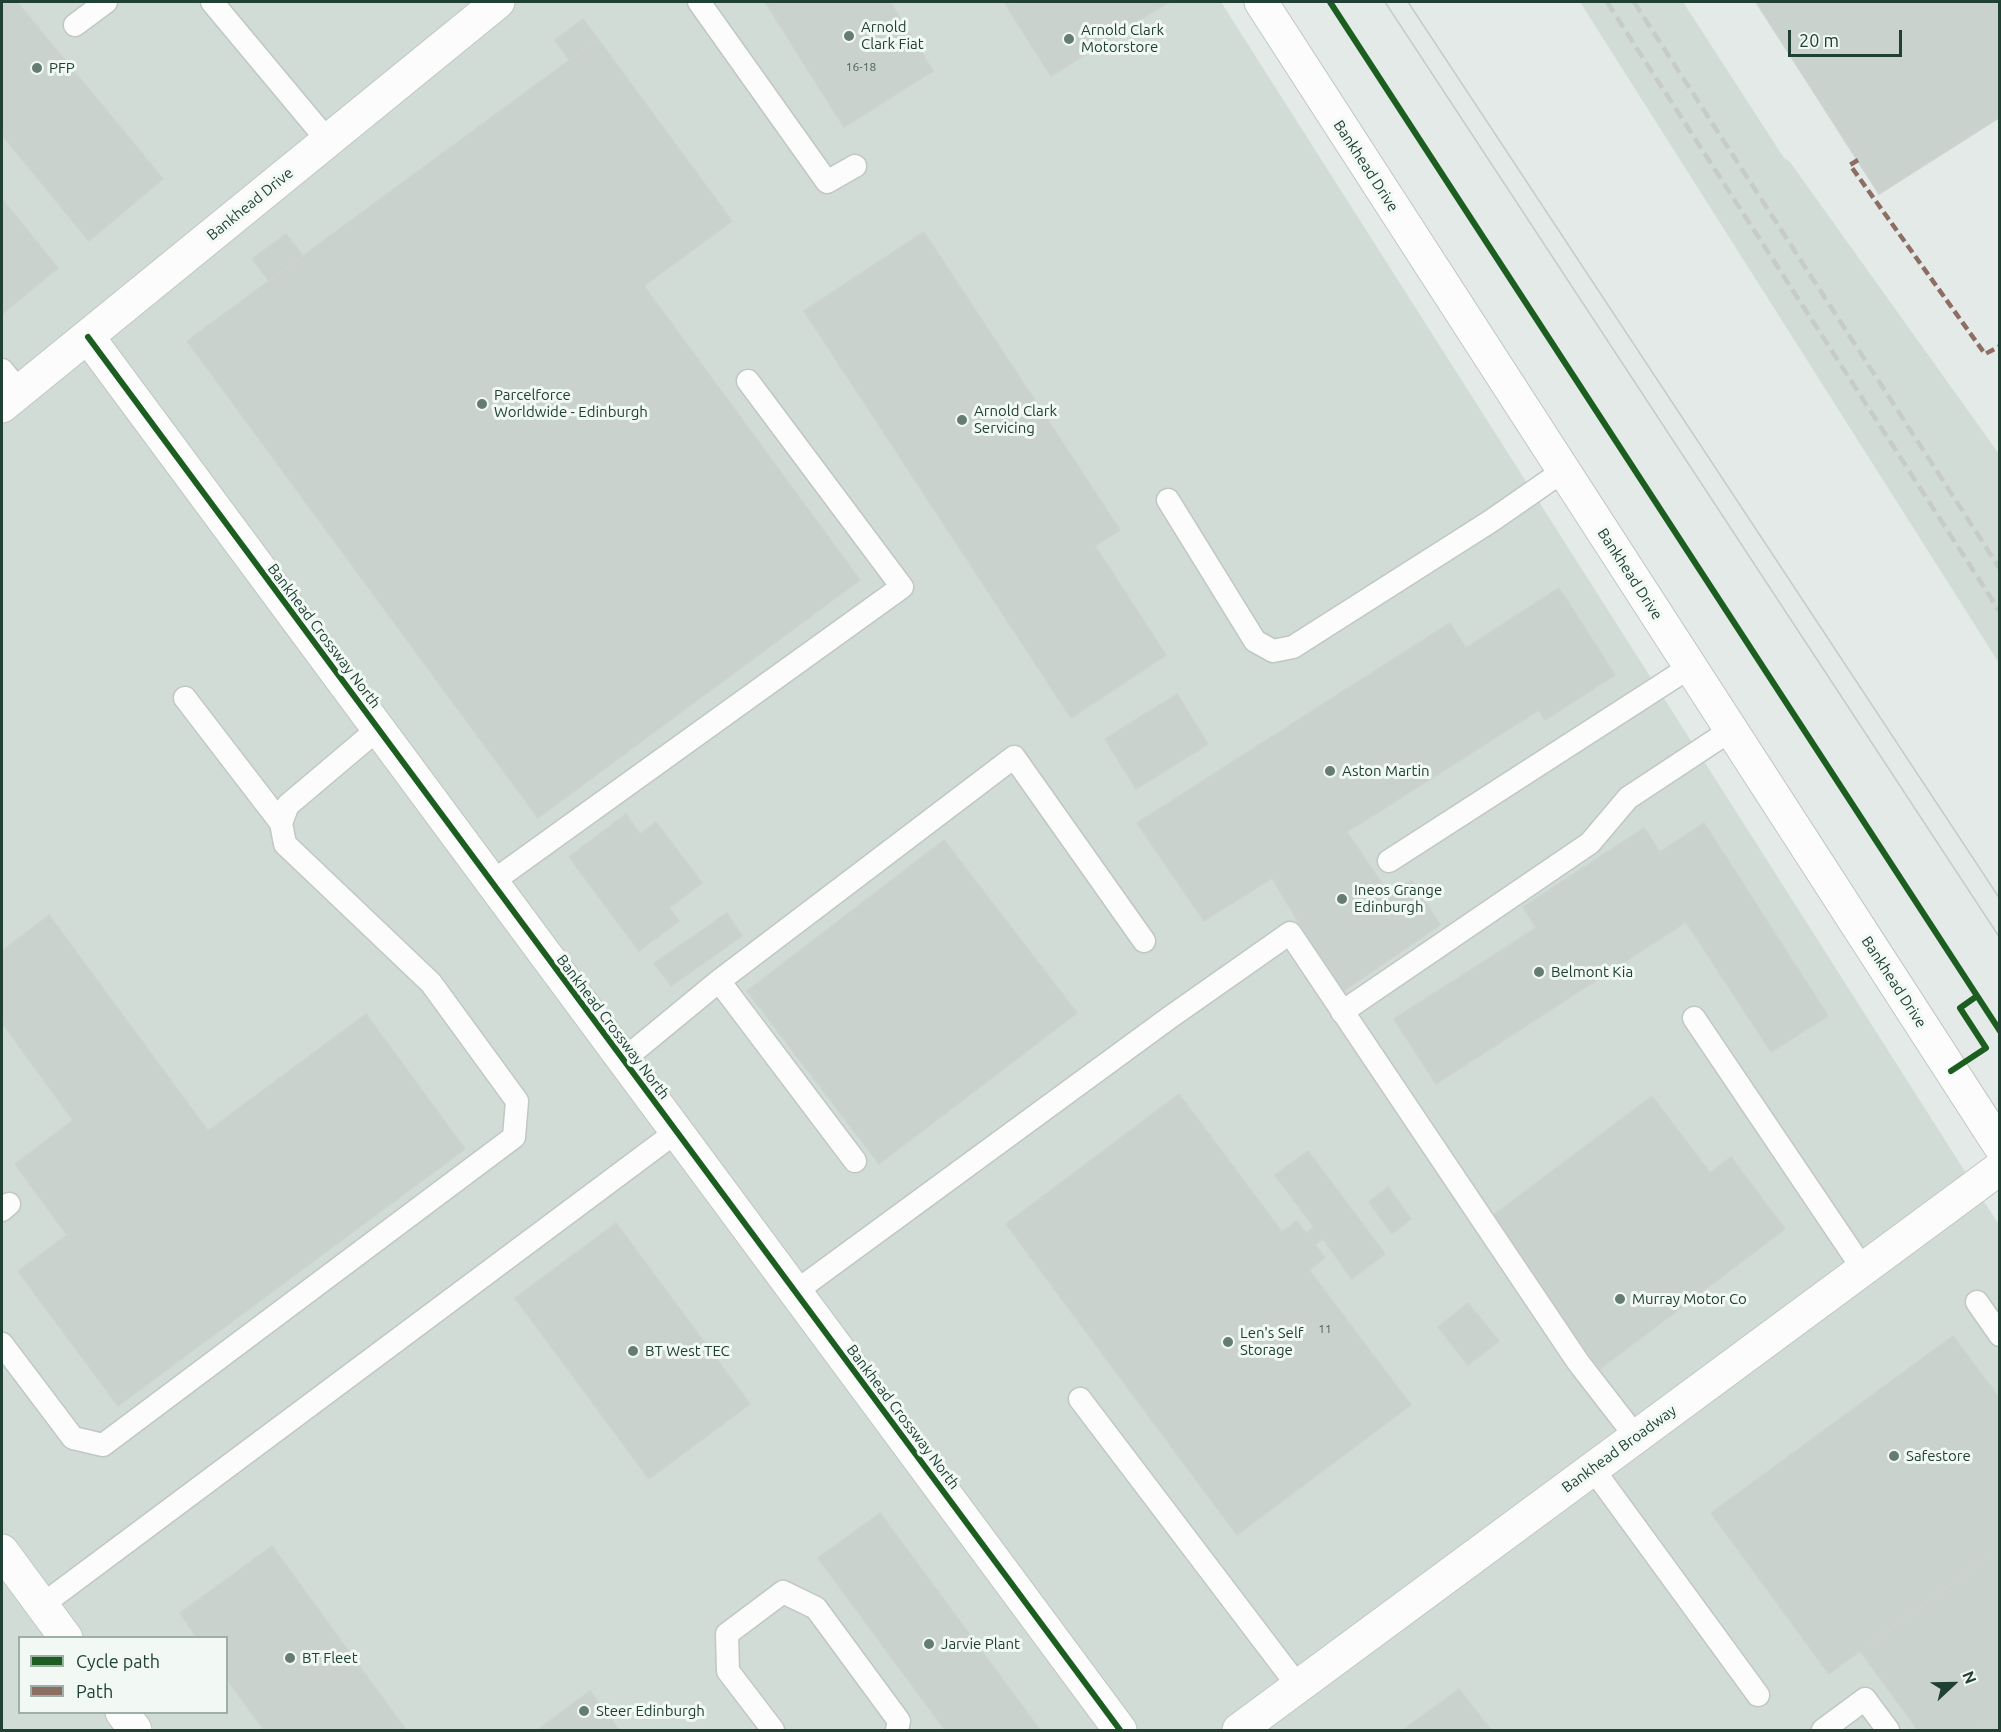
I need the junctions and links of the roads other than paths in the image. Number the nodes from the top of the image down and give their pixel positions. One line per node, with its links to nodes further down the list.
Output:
1 (106, 2): 6 (lane)
2 (213, 2): 7 (lane)
3 (498, 2): 7 (street, Bankhead Drive)
4 (699, 2): 8 (lane)
5 (1261, 2): 12 (street, Bankhead Drive)
6 (75, 26)
7 (328, 141): 9 (street, Bankhead Drive)
8 (855, 166)
9 (88, 337): 11 (street, Bankhead Drive); 16 (street, Bankhead Crossway North)
10 (748, 381): 20 (lane)
11 (8, 389)
12 (1563, 471): 13 (lane); 14 (street, Bankhead Drive)
13 (1167, 500)
14 (1690, 667): 17 (street, Bankhead Drive); 19 (lane)
15 (185, 699): 18 (lane)
16 (378, 729): 18 (lane); 20 (street, Bankhead Crossway North)
17 (1731, 730): 23 (lane); 27 (street, Bankhead Drive)
18 (281, 823): 34 (lane)
19 (1389, 861)
20 (492, 882): 25 (street, Bankhead Crossway North)
21 (1144, 941): 22 (lane)
22 (719, 981): 25 (lane); 28 (lane)
23 (1342, 1012): 31 (lane); 36 (lane)
24 (1695, 1018): 30 (lane)
25 (623, 1060): 26 (street, Bankhead Crossway North)
26 (676, 1132): 31 (street, Bankhead Crossway North); 39 (lane)
27 (2000, 1146)
28 (855, 1161)
29 (2000, 1168): 30 (street, Bankhead Broadway)
30 (1863, 1269): 36 (street, Bankhead Broadway)
31 (795, 1292): 47 (street, Bankhead Crossway North)
32 (1977, 1302): 33 (lane)
33 (2000, 1335)
34 (2, 1344)
35 (1080, 1399): 41 (lane)
36 (1636, 1437): 37 (street, Bankhead Broadway)
37 (1593, 1469): 41 (street, Bankhead Broadway); 42 (lane)
38 (2, 1551): 39 (street)
39 (42, 1605): 40 (street)
40 (65, 1636)
41 (1298, 1686): 48 (street, Bankhead Broadway)
42 (1758, 1695)
43 (123, 1714): 44 (street)
44 (135, 1731)
45 (773, 1731): 46 (lane)
46 (897, 1731)
47 (1120, 1731)
48 (1239, 1731)
49 (1823, 1731): 50 (lane)
50 (1888, 1731)

